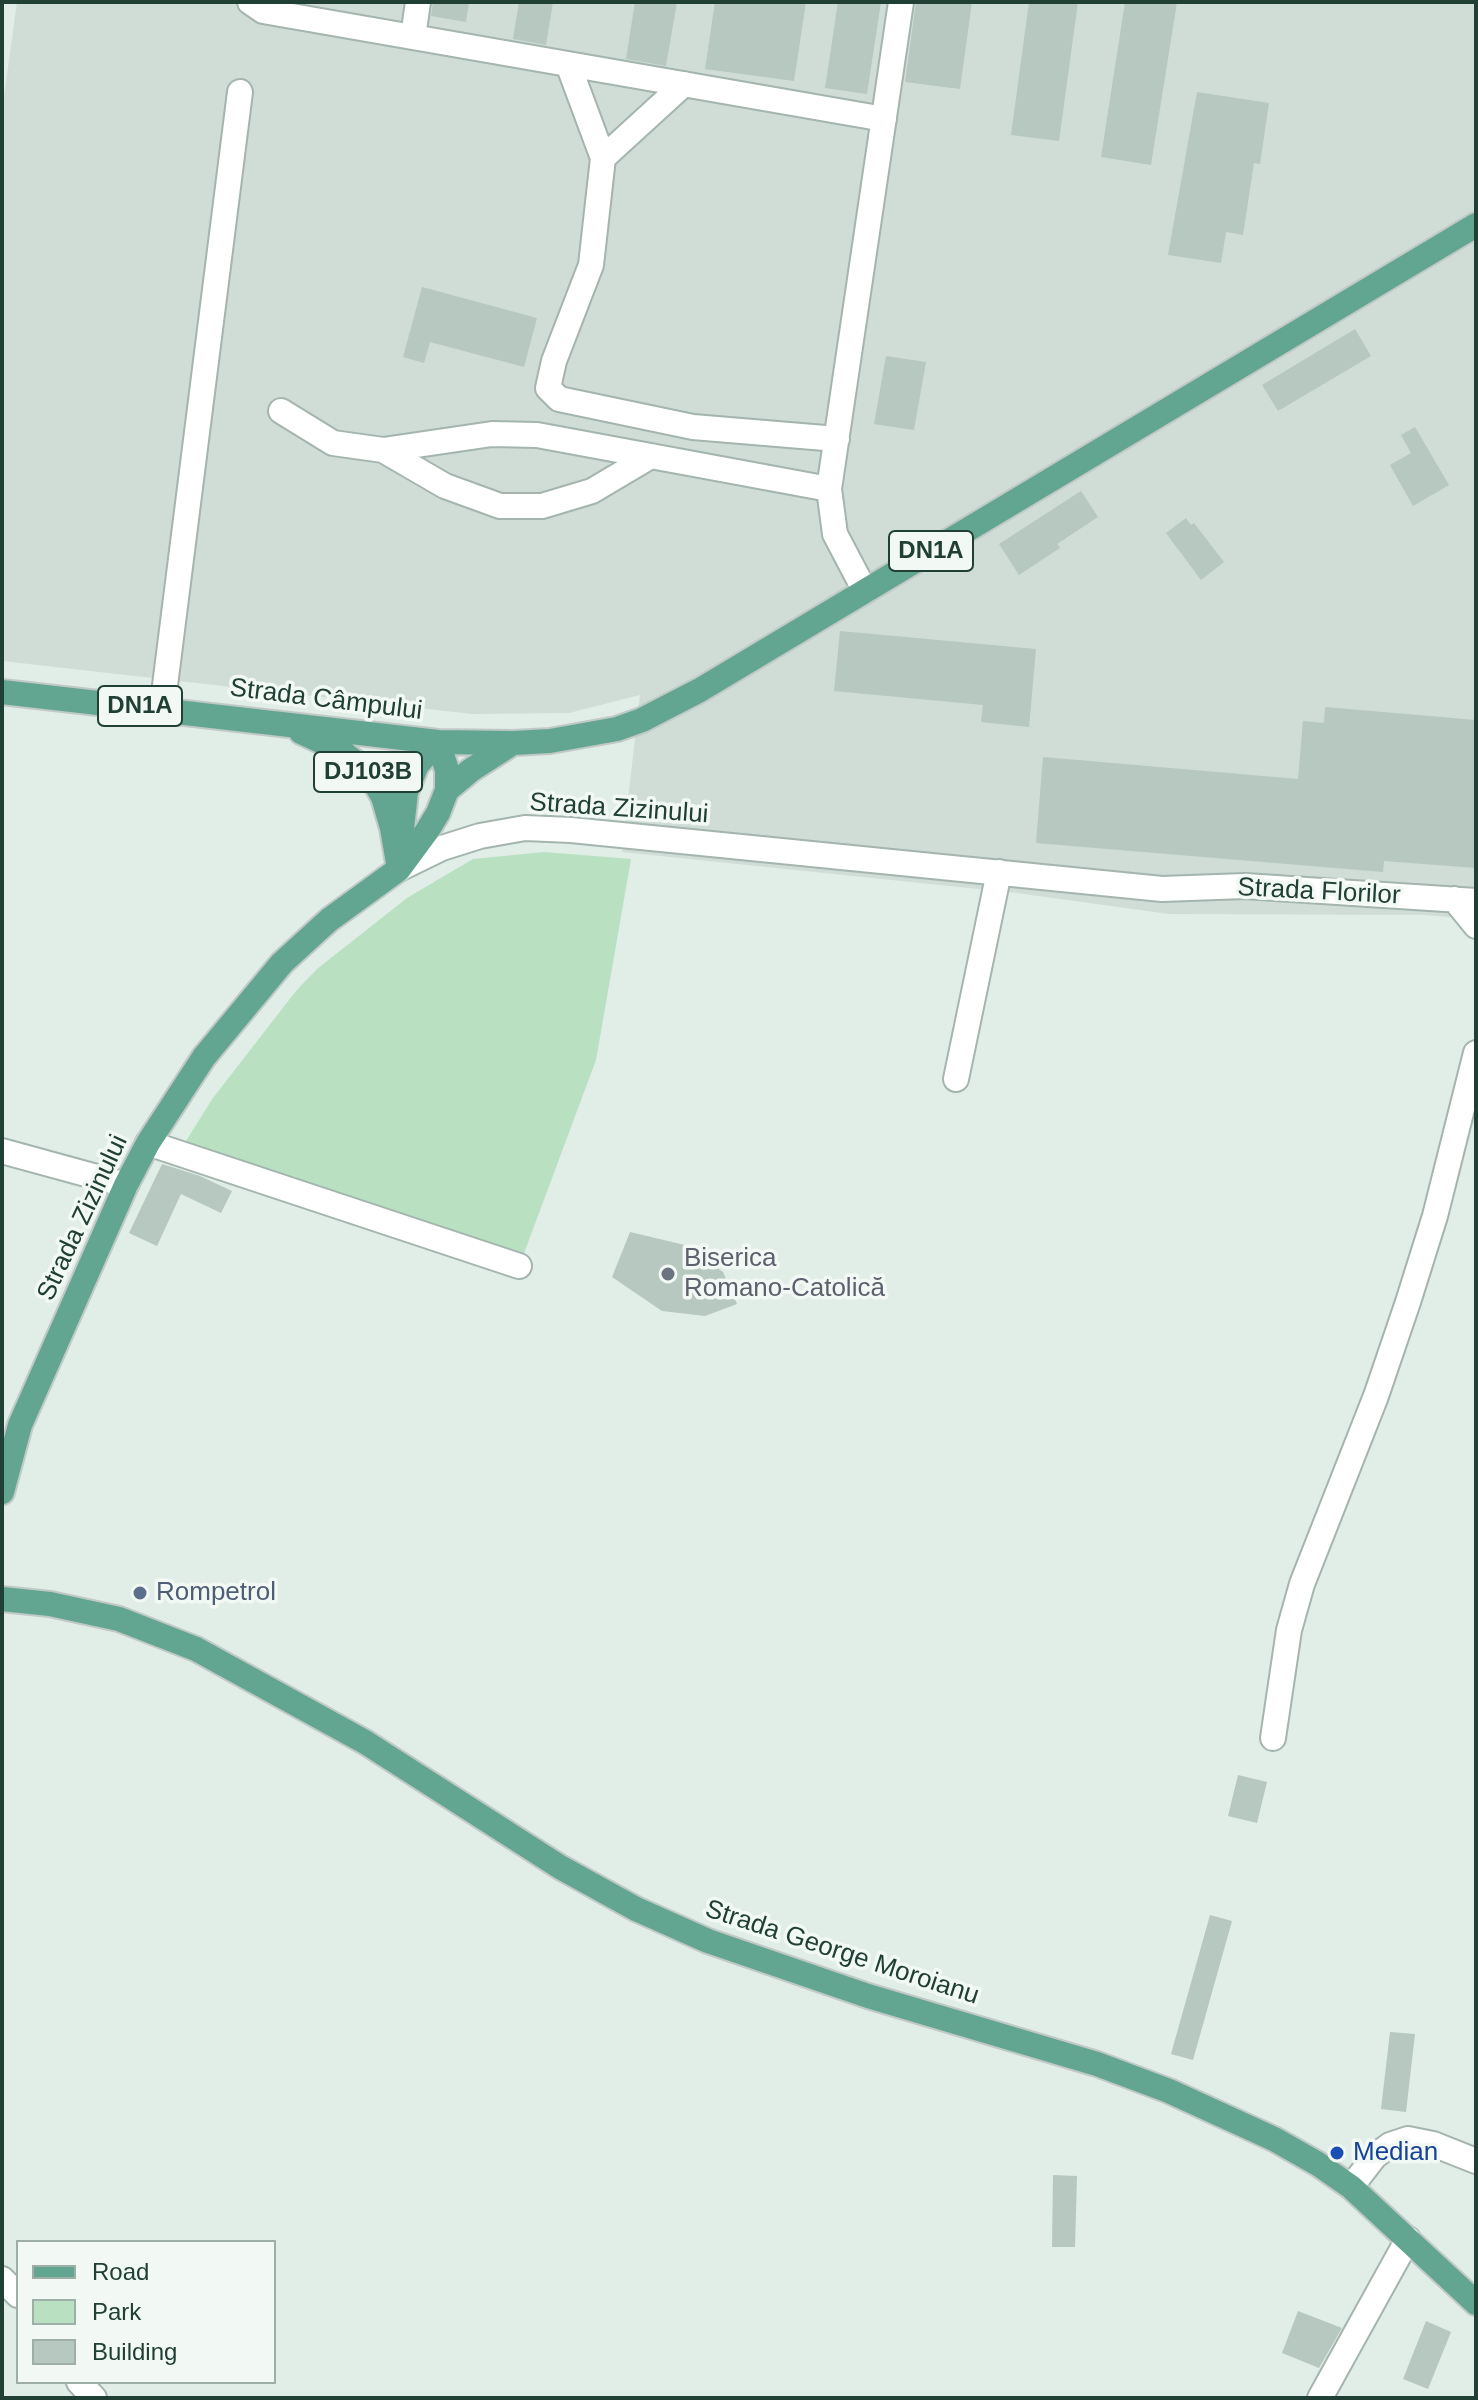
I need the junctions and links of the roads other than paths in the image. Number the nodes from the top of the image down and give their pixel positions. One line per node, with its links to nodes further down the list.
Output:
1 (250, 2): 4 (street)
2 (418, 2): 4 (street)
3 (901, 2): 8 (street)
4 (413, 37): 5 (street)
5 (568, 64): 6 (street); 9 (street)
6 (684, 84): 8 (street); 9 (street)
7 (240, 92): 18 (street)
8 (884, 119): 12 (street)
9 (603, 158): 12 (street)
10 (1476, 225): 16 (main road, DN1A)
11 (281, 411): 13 (street)
12 (837, 439): 15 (street)
13 (383, 450): 14 (street); 14 (street)
14 (651, 456): 15 (street)
15 (829, 489): 16 (street)
16 (865, 591): 21 (main road, Strada Câmpului / DN1A)
17 (2, 692): 18 (main road, Strada Câmpului / DN1A)
18 (162, 709): 19 (main road, Strada Câmpului / DN1A)
19 (279, 722): 20 (main road, Strada Câmpului / DN1A); 23 (main road, DJ103B)
20 (438, 742): 21 (main road, Strada Câmpului / DN1A); 22 (main road, DJ103B); 23 (main road, DJ103B)
21 (513, 743): 22 (main road, DJ103B)
22 (447, 790): 23 (main road, DJ103B)
23 (399, 869): 24 (street, Strada Zizinului); 30 (main road, Strada Zizinului / DJ103B)
24 (999, 872): 25 (street, Strada Zizinului); 29 (street)
25 (1162, 889): 26 (street, Strada Florilor)
26 (1465, 900): 27 (street)
27 (1476, 926)
28 (1476, 1053): 36 (street)
29 (956, 1079)
30 (148, 1143): 32 (main road, Strada Zizinului / DJ103B); 33 (street)
31 (2, 1151): 32 (street)
32 (126, 1185): 34 (main road, Strada Zizinului / DJ103B)
33 (519, 1266)
34 (2, 1492)
35 (2, 1599): 38 (main road, Strada George Moroianu)
36 (1273, 1738)
37 (1476, 2161): 38 (street)
38 (1351, 2187): 39 (main road, Strada George Moroianu)
39 (1408, 2239): 40 (main road, Strada George Moroianu); 41 (street)
40 (1476, 2303)
41 (1320, 2398)

